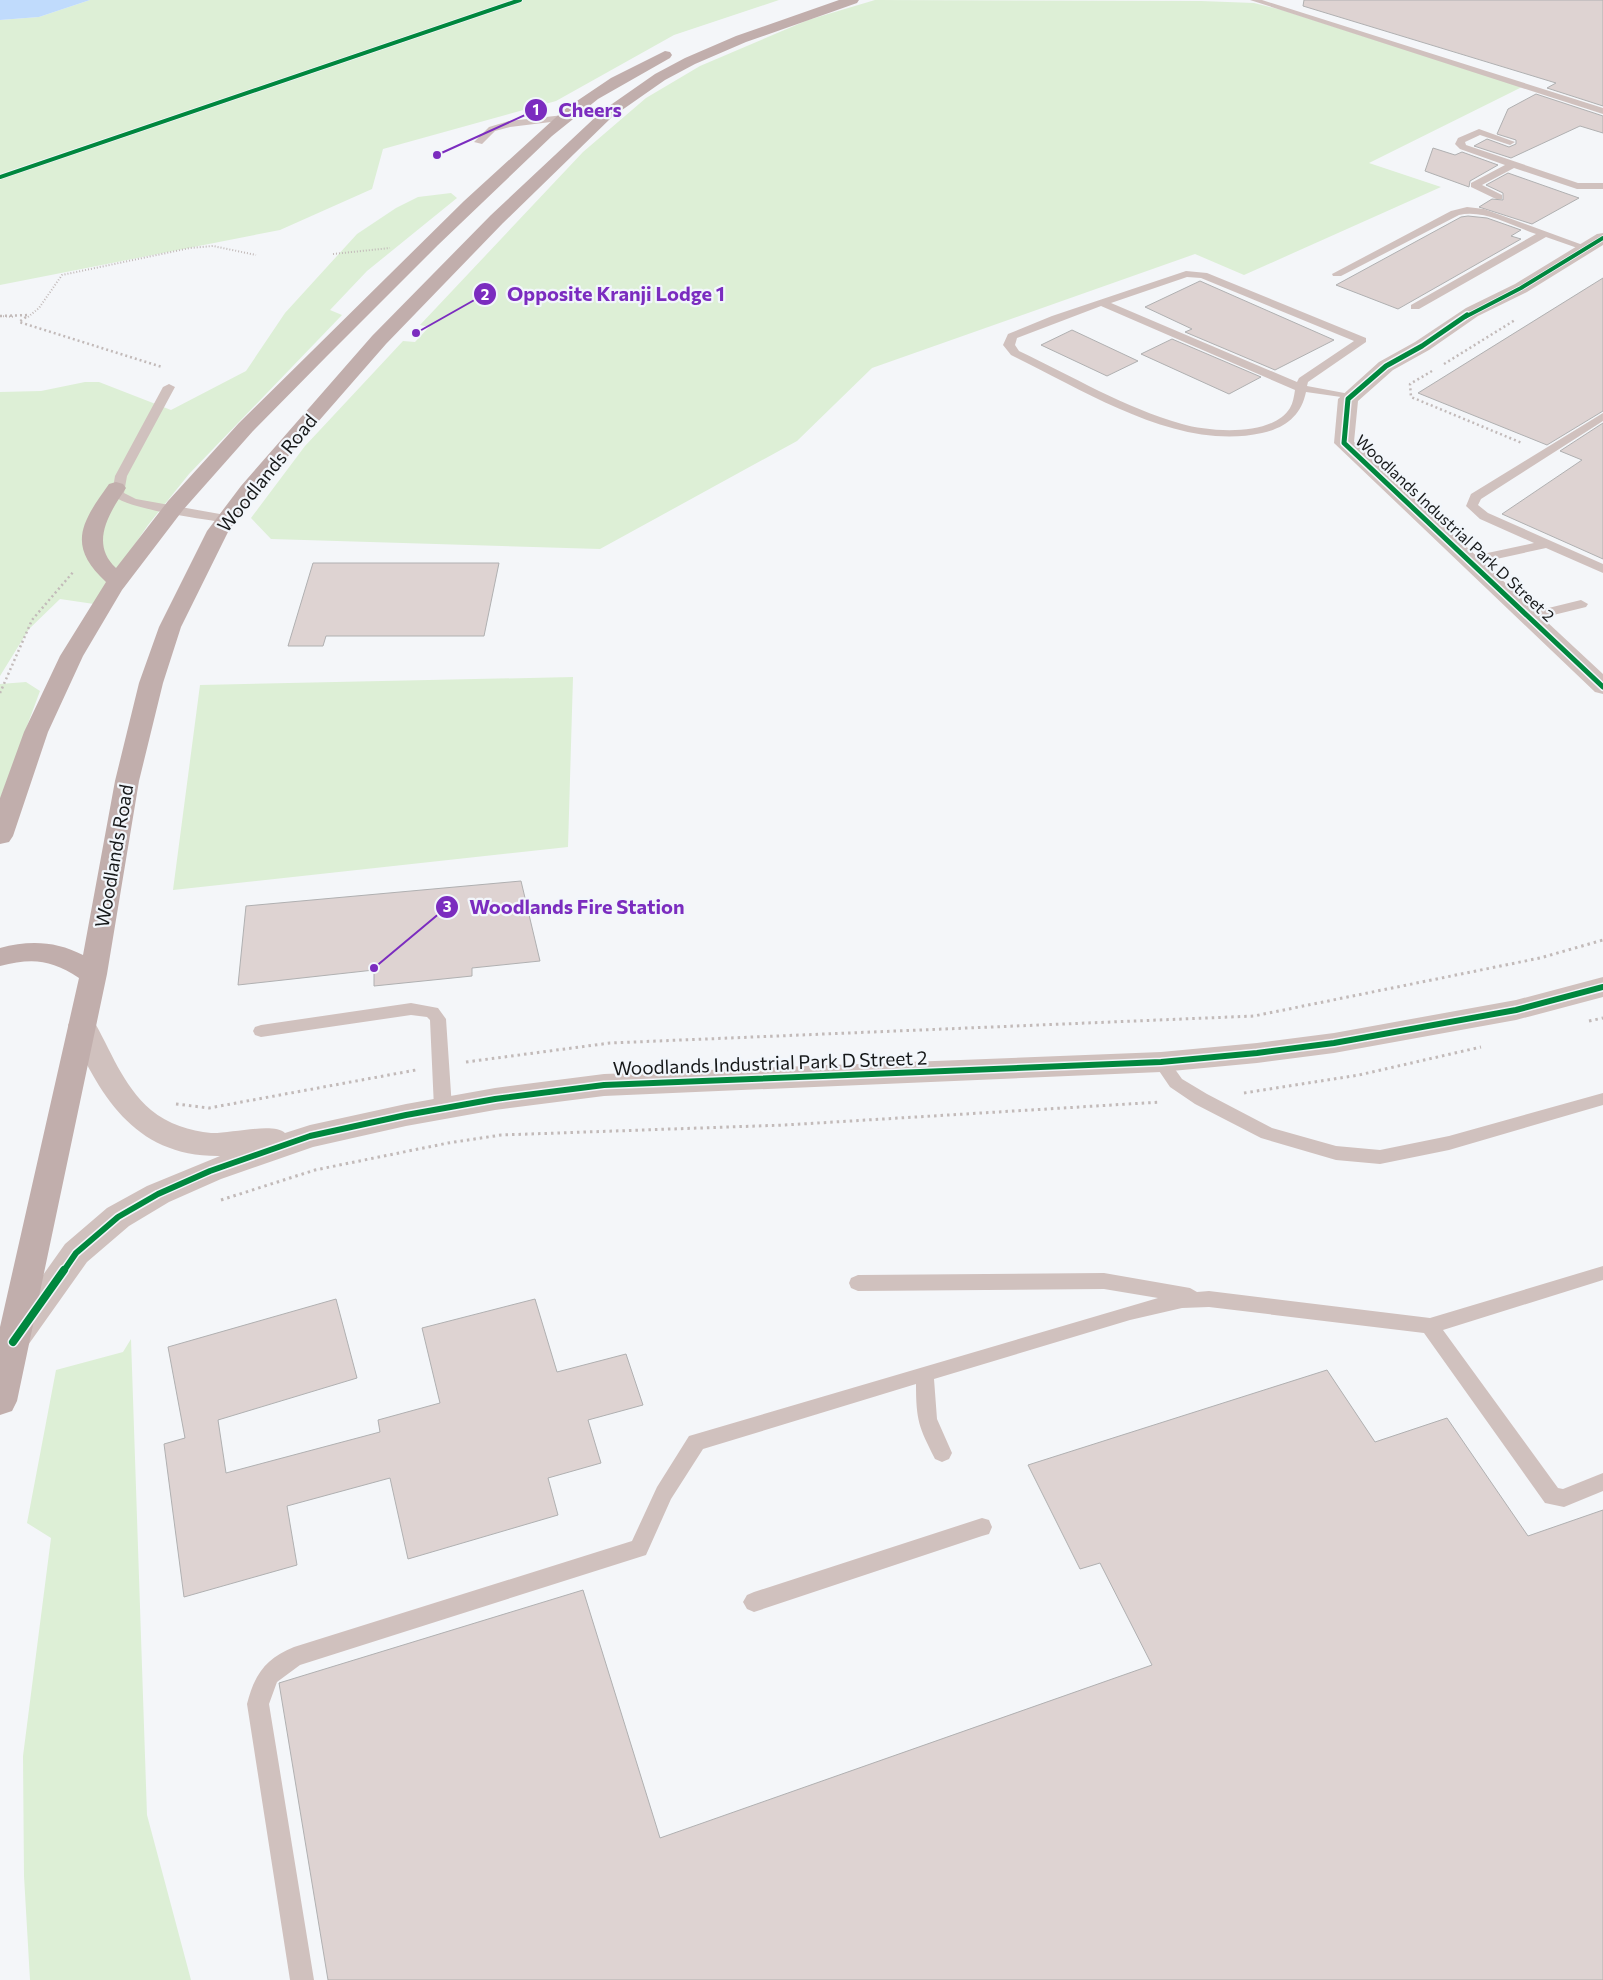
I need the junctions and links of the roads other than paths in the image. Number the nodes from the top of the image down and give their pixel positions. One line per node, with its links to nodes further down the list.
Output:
1 (852, 0): 24 (main road, Woodlands Road)
2 (1254, 0): 6 (lane)
3 (748, 20): 4 (main road)
4 (731, 26)
5 (680, 48): 7 (main road)
6 (1603, 111)
7 (564, 118): 8 (lane); 23 (main road)
8 (479, 142)
9 (1510, 142): 10 (lane)
10 (1513, 164): 11 (lane); 12 (lane)
11 (1603, 186)
12 (1499, 197)
13 (1544, 234): 14 (lane); 15 (lane); 17 (lane)
14 (1594, 243): 20 (street)
15 (1338, 274)
16 (1103, 303): 19 (lane); 19 (lane); 19 (lane)
17 (1415, 307)
18 (169, 386): 22 (lane)
19 (1300, 388): 20 (lane)
20 (1350, 397): 26 (street, Woodlands Industrial Park D Street 2)
21 (1603, 416): 25 (lane)
22 (116, 488): 23 (lane); 28 (main road)
23 (172, 509): 24 (lane); 28 (main road)
24 (227, 519): 34 (main road, Woodlands Road)
25 (1547, 544): 26 (lane); 27 (lane)
26 (1469, 561): 30 (street, Woodlands Industrial Park D Street 2)
27 (1603, 569)
28 (117, 580): 32 (main road)
29 (1581, 604): 30 (lane)
30 (1529, 617): 31 (street, Woodlands Industrial Park D Street 2)
31 (1603, 687)
32 (0, 836)
33 (0, 957): 34 (main road)
34 (93, 974): 36 (main road, Woodlands Road)
35 (1603, 987): 38 (street, Woodlands Industrial Park D Street 2)
36 (82, 1025): 41 (street, Woodlands Industrial Park D Street 2); 46 (main road, Woodlands Road)
37 (261, 1030): 40 (lane)
38 (1161, 1062): 39 (lane); 40 (street, Woodlands Industrial Park D Street 2)
39 (1603, 1099)
40 (443, 1108): 41 (street, Woodlands Industrial Park D Street 2)
41 (310, 1136): 46 (street, Woodlands Industrial Park D Street 2)
42 (1603, 1273): 45 (lane)
43 (858, 1283): 44 (lane)
44 (1209, 1299): 45 (lane); 47 (lane)
45 (1430, 1326): 50 (lane)
46 (13, 1342): 48 (main road, Woodlands Road)
47 (924, 1375): 49 (lane); 53 (lane)
48 (0, 1401)
49 (942, 1453)
50 (1603, 1482)
51 (982, 1527): 52 (lane)
52 (754, 1602)
53 (302, 1980)

